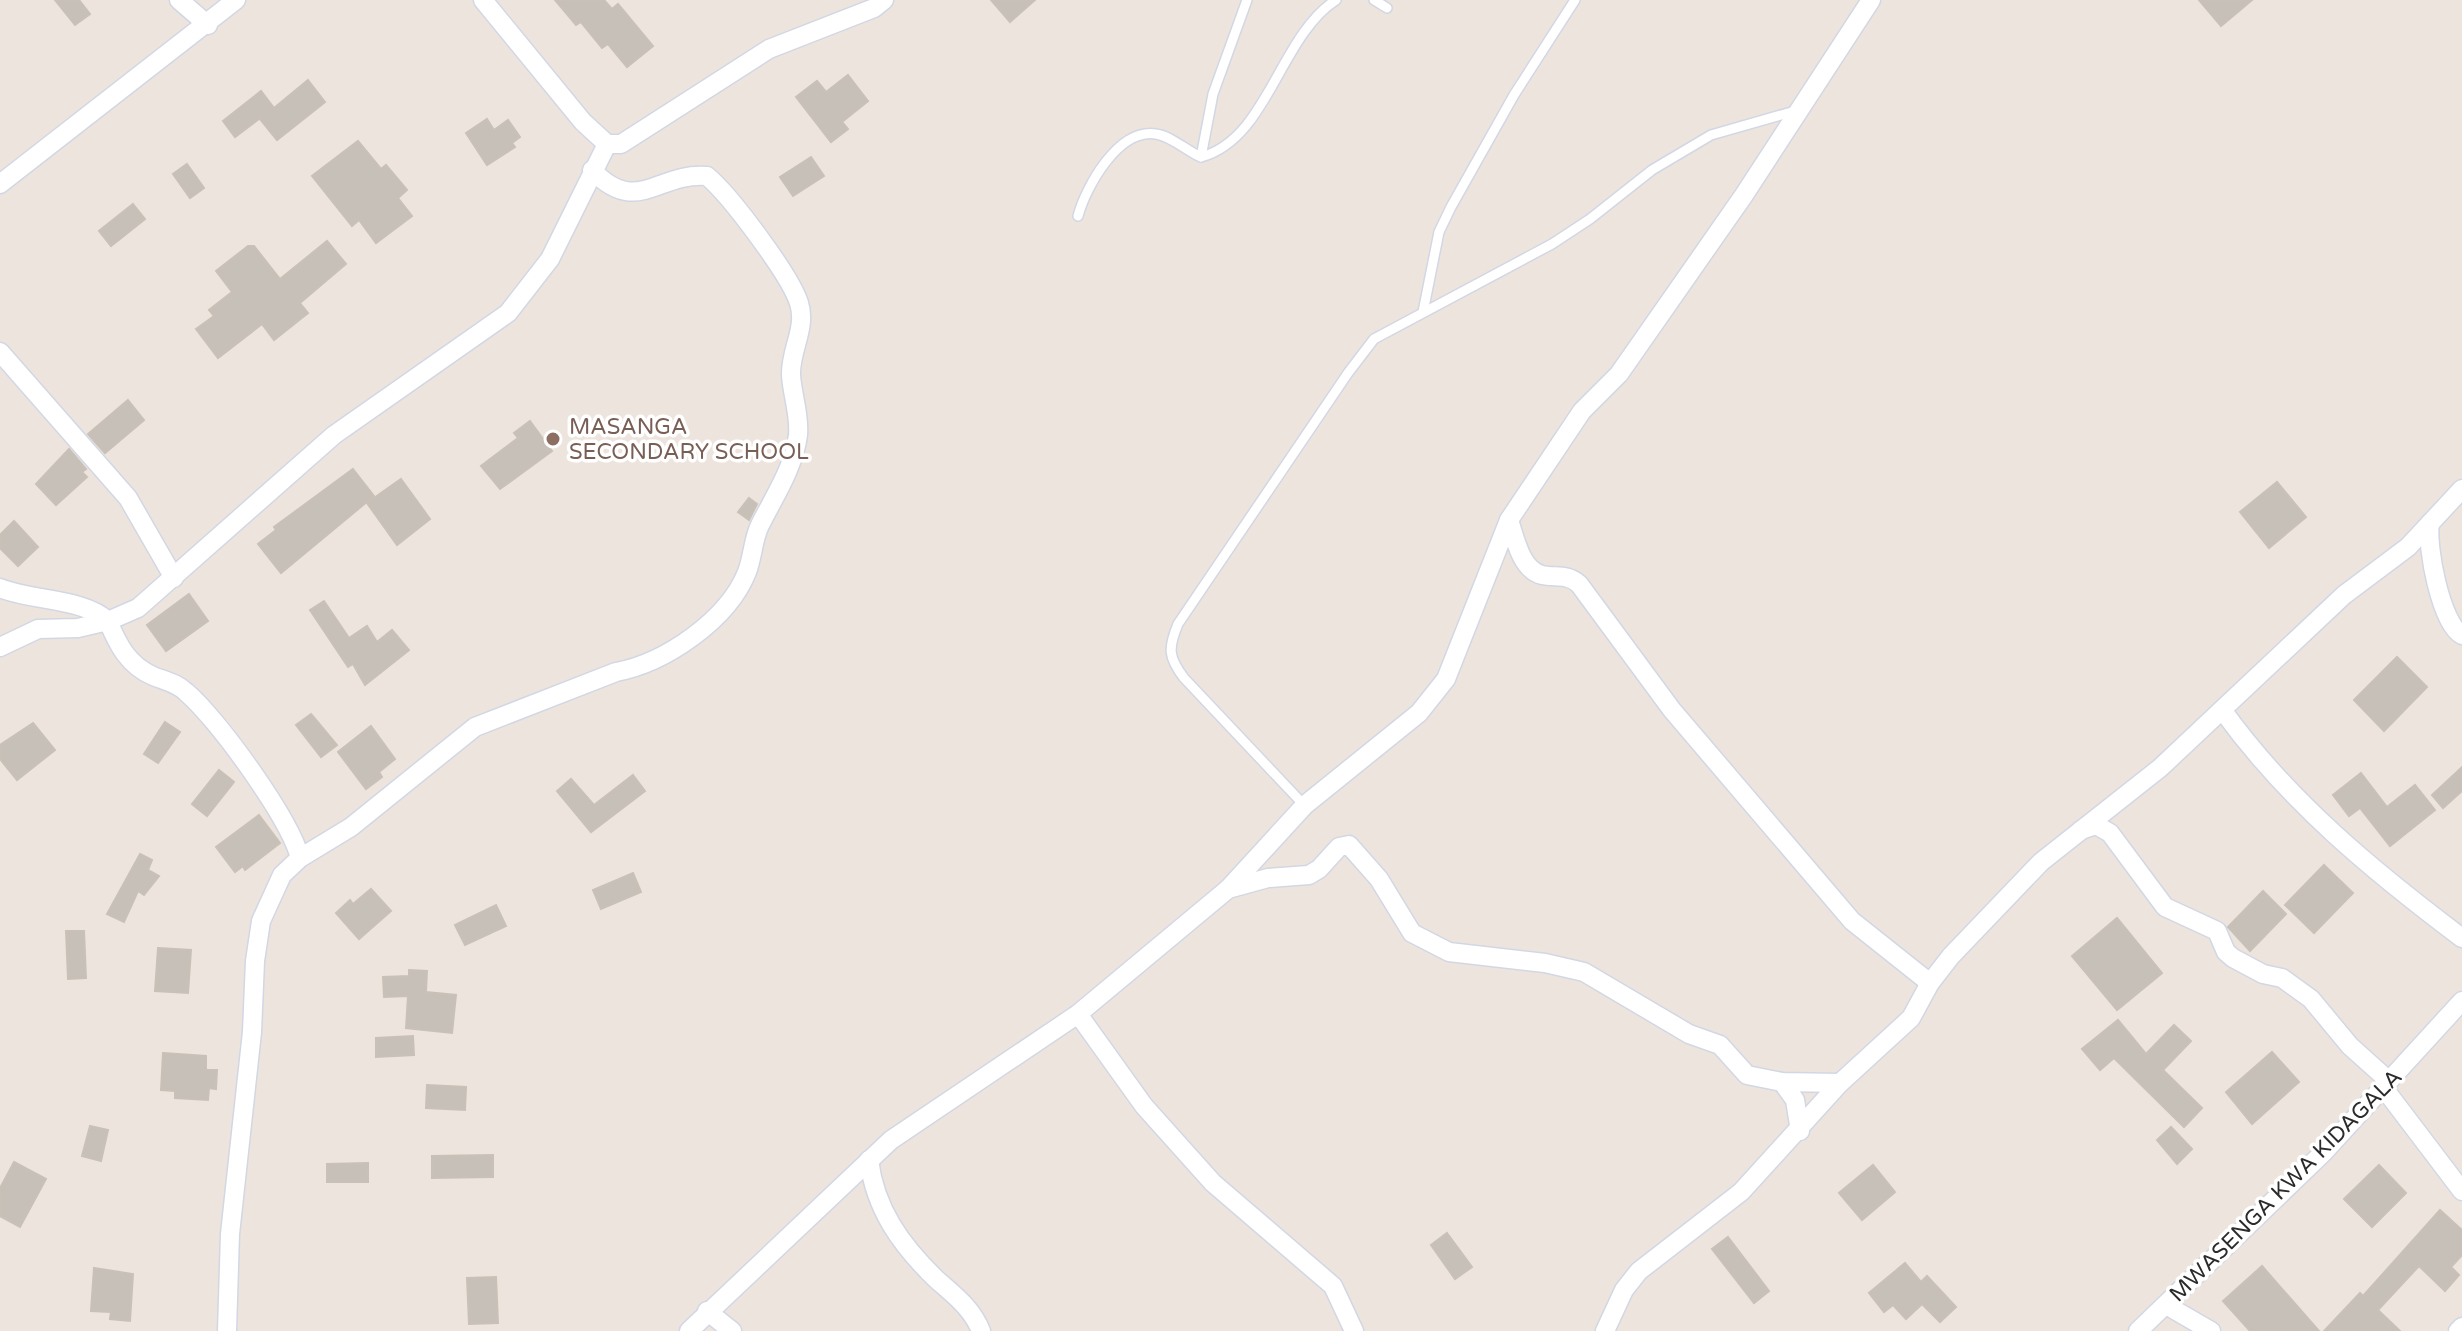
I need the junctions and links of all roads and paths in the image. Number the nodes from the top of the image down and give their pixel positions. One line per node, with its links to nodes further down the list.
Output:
1 (179, 0): 11 (street)
2 (236, 0): 11 (street)
3 (483, 0): 13 (street)
4 (884, 0): 13 (street)
5 (1247, 0): 14 (lane)
6 (1336, 0): 14 (lane)
7 (1374, 0): 10 (lane)
8 (1575, 0): 18 (lane)
9 (1871, 0): 12 (street)
10 (1387, 8)
11 (208, 25): 16 (street)
12 (1795, 111): 18 (lane); 21 (street)
13 (607, 144): 15 (street)
14 (1201, 157): 17 (lane)
15 (592, 170): 23 (street); 32 (street)
16 (0, 184)
17 (1078, 216)
18 (1423, 312): 29 (lane)
19 (0, 352): 23 (street)
20 (2462, 489): 22 (street)
21 (1509, 520): 29 (street); 36 (street)
22 (2430, 523): 26 (street); 28 (street)
23 (174, 578): 25 (street)
24 (0, 588): 25 (street)
25 (108, 621): 27 (street); 30 (street)
26 (2462, 635)
27 (0, 647)
28 (2223, 711): 31 (street); 35 (street)
29 (1305, 805): 34 (street)
30 (284, 816): 32 (street); 33 (street)
31 (2081, 830): 36 (street); 41 (street)
32 (331, 837): 33 (street)
33 (300, 858): 47 (street)
34 (1228, 889): 38 (street); 39 (street)
35 (2462, 938)
36 (1930, 983): 40 (street)
37 (2462, 1001): 41 (street, MWASENGA KWA KIDAGALA)
38 (1078, 1014): 43 (street); 51 (street)
39 (1782, 1082): 40 (street); 42 (street)
40 (1840, 1083): 42 (street)
41 (2386, 1084): 44 (street); 45 (street, MWASENGA KWA KIDAGALA)
42 (1800, 1131): 52 (street)
43 (869, 1160): 46 (street); 50 (street)
44 (2462, 1191)
45 (2166, 1305): 53 (street, MWASENGA KWA KIDAGALA); 54 (street)
46 (707, 1311): 48 (street); 49 (street)
47 (227, 1331)
48 (689, 1331)
49 (732, 1331)
50 (981, 1331)
51 (1354, 1331)
52 (1605, 1331)
53 (2138, 1331)
54 (2211, 1331)

